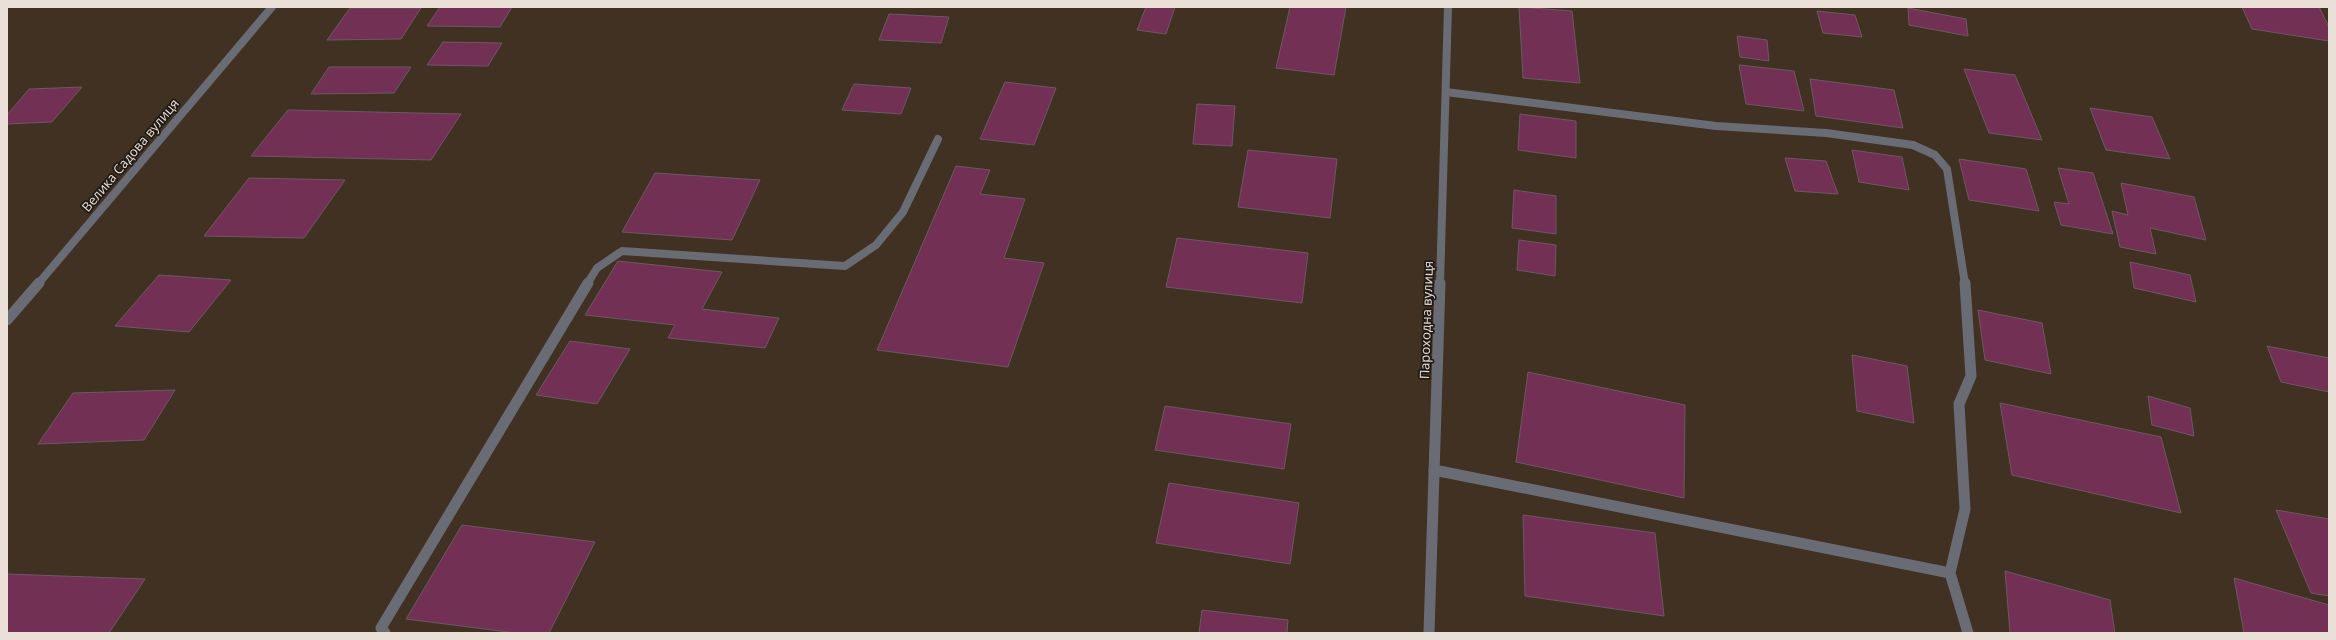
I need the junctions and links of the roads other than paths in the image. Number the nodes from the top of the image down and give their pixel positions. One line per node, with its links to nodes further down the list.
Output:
1 (272, 7): 5 (street, Велика Садова вулиця)
2 (1448, 7): 3 (street, Пароходна вулиця)
3 (1446, 92): 6 (street, Пароходна вулиця); 7 (street)
4 (938, 139): 8 (street)
5 (7, 320)
6 (1434, 470): 7 (street); 9 (street, Пароходна вулиця)
7 (1950, 573): 10 (street)
8 (385, 633)
9 (1430, 633)
10 (1968, 633)

